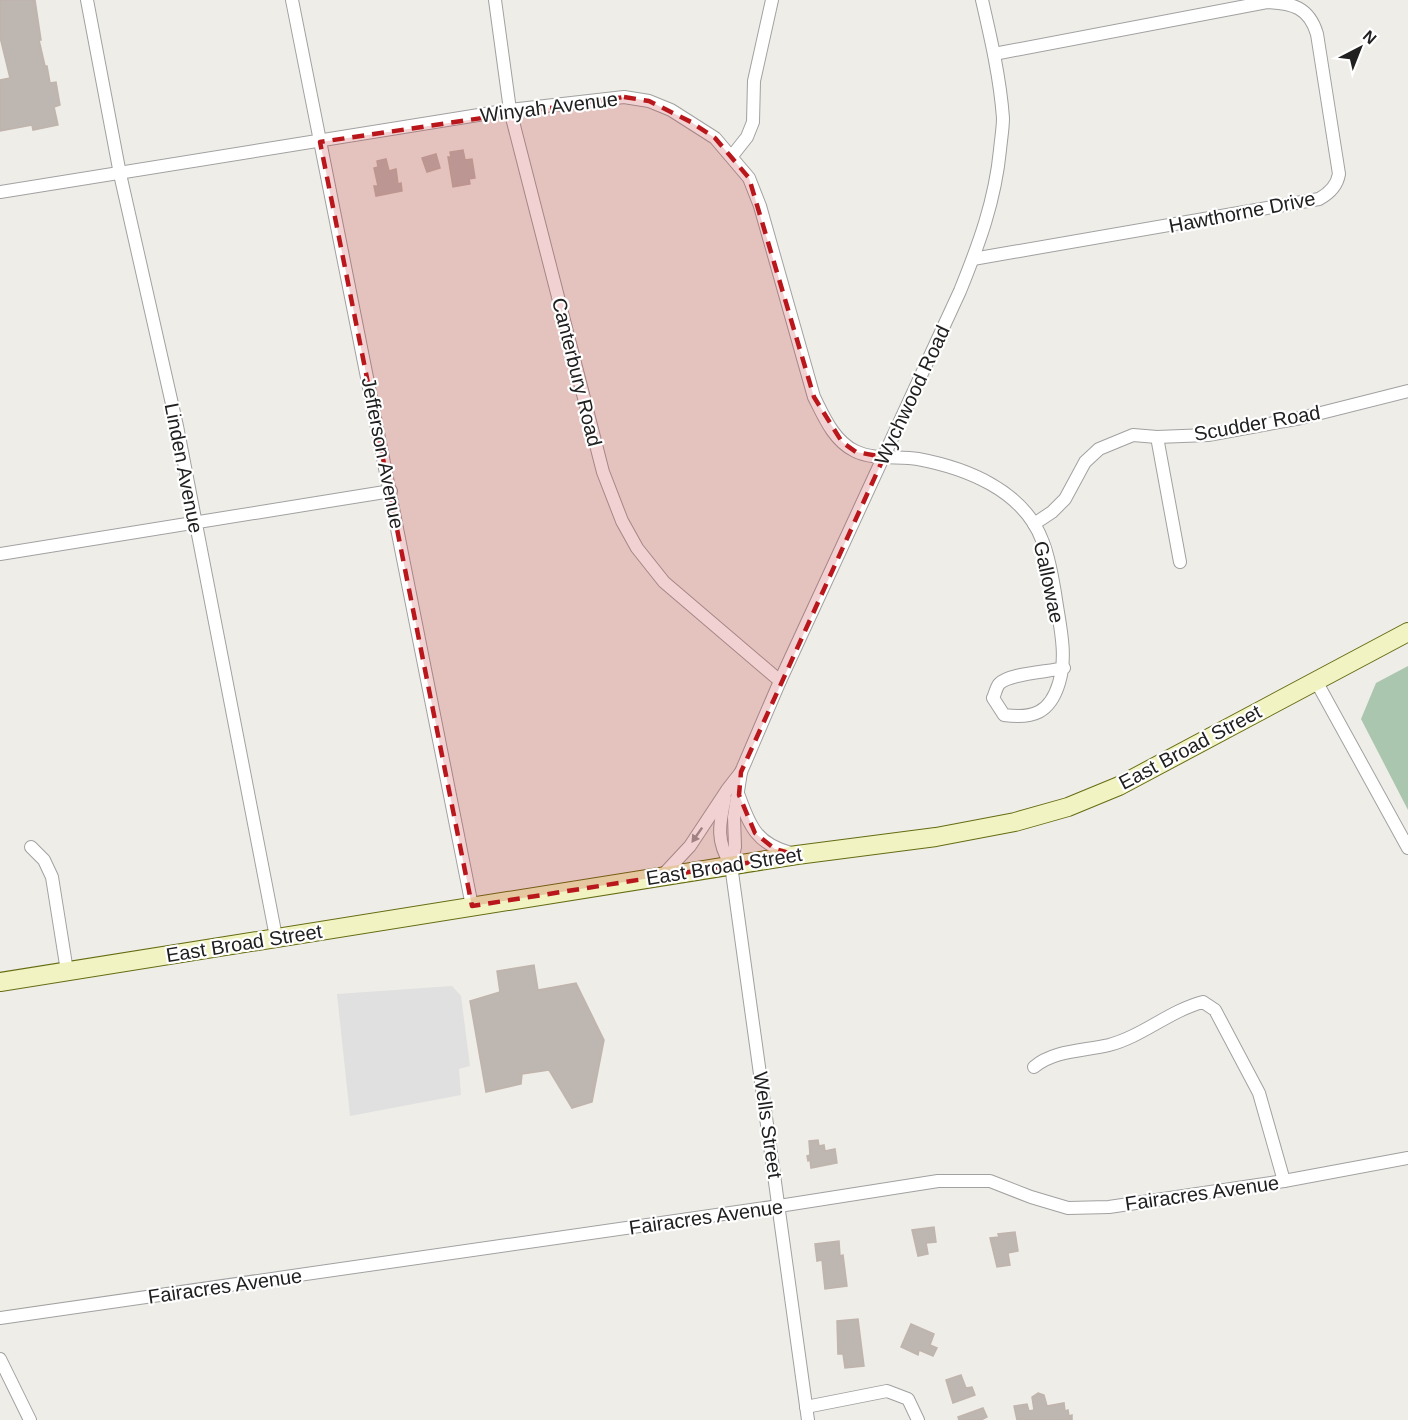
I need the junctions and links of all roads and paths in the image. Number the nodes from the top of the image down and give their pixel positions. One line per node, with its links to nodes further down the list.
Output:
1 (87, 0): 10 (street, Linden Avenue)
2 (292, 0): 8 (street, Jefferson Avenue)
3 (495, 0): 7 (street, Canterbury Road)
4 (772, 0): 9 (street)
5 (982, 0): 6 (street, Wychwood Road)
6 (994, 54): 12 (street, Wychwood Road); 12 (street, Hawthorne Drive)
7 (510, 110): 8 (street, Winyah Avenue); 9 (street, Winyah Avenue); 23 (street, Canterbury Road)
8 (320, 142): 10 (street, Winyah Avenue); 16 (street, Jefferson Avenue)
9 (732, 156): 15 (street, Winyah Avenue)
10 (120, 174): 11 (street, Winyah Avenue); 17 (street, Linden Avenue)
11 (0, 192)
12 (973, 259): 15 (street, Wychwood Road)
13 (1408, 390): 14 (street, Scudder Road)
14 (1157, 436): 18 (street, Scudder Road); 20 (street)
15 (884, 457): 18 (street, Gallowae); 23 (street, Wychwood Road)
16 (391, 491): 17 (street); 33 (street, Jefferson Avenue)
17 (195, 524): 19 (street); 34 (street, Linden Avenue)
18 (1034, 524): 22 (street, Gallowae)
19 (0, 554)
20 (1180, 562)
21 (1408, 632): 24 (street, East Broad Street)
22 (1064, 668): 22 (street, Gallowae)
23 (780, 681): 25 (street, Wychwood Road)
24 (1316, 681): 29 (street); 30 (street, East Broad Street)
25 (741, 772): 26 (street, Wychwood Road); 27 (street, Wychwood Road)
26 (727, 790): 31 (street, Wychwood Road); 32 (street, Wychwood Road, one-way to 32)
27 (739, 795): 30 (street, Wychwood Road); 31 (street, Wychwood Road)
28 (31, 847): 35 (street)
29 (1408, 848)
30 (797, 855): 31 (street, East Broad Street)
31 (731, 865): 32 (street, East Broad Street); 40 (street, Wells Street)
32 (662, 876): 33 (street, East Broad Street)
33 (472, 906): 34 (street, East Broad Street)
34 (276, 937): 35 (street, East Broad Street)
35 (67, 971): 36 (street, East Broad Street)
36 (0, 982)
37 (1034, 1067): 39 (street)
38 (1408, 1158): 39 (street, Fairacres Avenue)
39 (1284, 1181): 40 (street, Fairacres Avenue)
40 (779, 1206): 41 (street, Fairacres Avenue); 43 (street, Wells Street)
41 (0, 1318)
42 (0, 1359): 44 (street)
43 (807, 1414): 45 (street)
44 (30, 1420)
45 (918, 1420)

